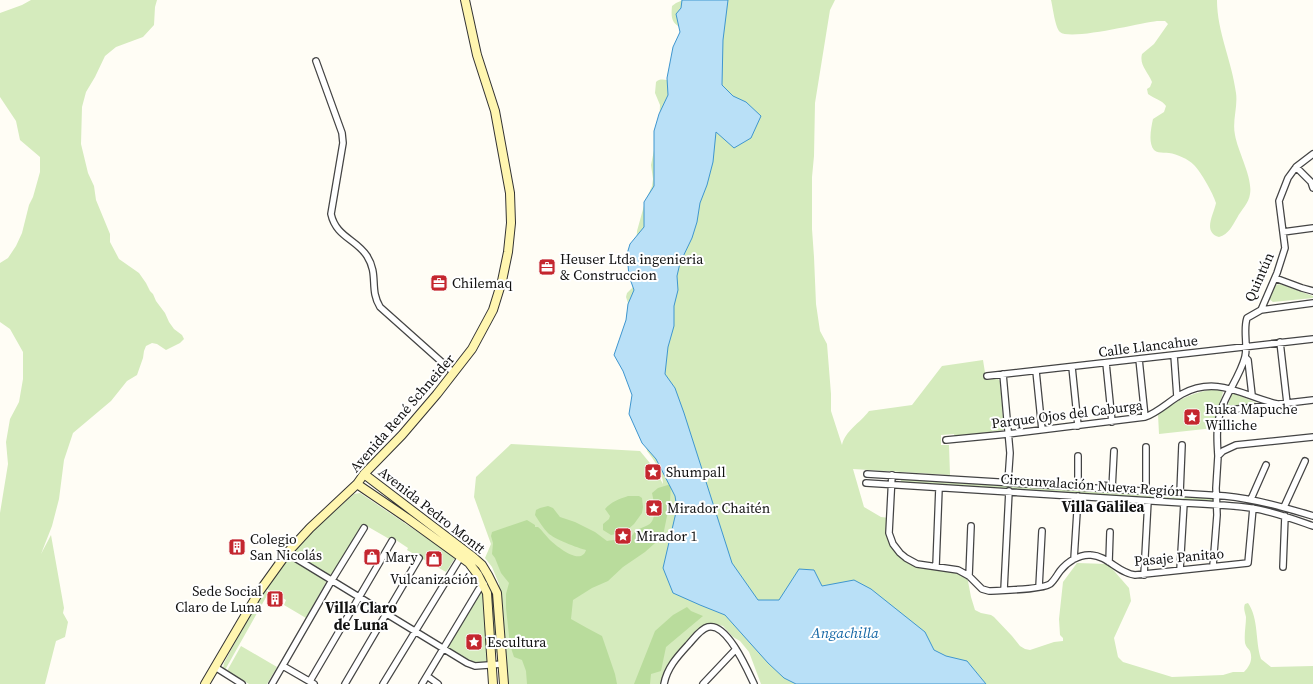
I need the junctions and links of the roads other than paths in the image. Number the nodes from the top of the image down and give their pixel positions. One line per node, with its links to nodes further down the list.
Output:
1 (465, 0): 21 (main road, Avenida René Schneider)
2 (316, 61): 21 (street)
3 (1313, 154): 4 (street, Quintún)
4 (1296, 167): 5 (street); 7 (street, Quintún)
5 (1313, 188)
6 (1313, 228): 7 (street)
7 (1283, 232): 8 (street, Quintún)
8 (1275, 278): 9 (street); 11 (street, Quintún)
9 (1313, 291)
10 (1313, 303): 11 (street)
11 (1261, 310): 14 (street, Quintún)
12 (1313, 339): 13 (street, Calle Llancahue)
13 (1280, 342): 14 (street, Calle Llancahue); 28 (street)
14 (1247, 346): 15 (street, Calle Llancahue); 16 (street)
15 (1174, 355): 17 (street, Calle Llancahue); 26 (street)
16 (1245, 357): 24 (street); 25 (street)
17 (1139, 359): 18 (street, Calle Llancahue); 31 (street)
18 (1106, 363): 19 (street, Calle Llancahue); 32 (street)
19 (1072, 366): 20 (street, Calle Llancahue); 33 (street)
20 (1036, 371): 22 (street, Calle Llancahue); 34 (street)
21 (454, 373): 45 (main road, Avenida René Schneider)
22 (1003, 374): 23 (street, Calle Llancahue); 35 (street)
23 (986, 376)
24 (1231, 388): 25 (street, Parque Ojos del Caburga); 26 (street, Parque Ojos del Caburga); 30 (street)
25 (1252, 395): 29 (street, Parque Ojos del Caburga)
26 (1177, 397): 31 (street, Parque Ojos del Caburga)
27 (1313, 400): 28 (street)
28 (1287, 403): 29 (street)
29 (1277, 404): 30 (street)
30 (1221, 411): 42 (street)
31 (1145, 417): 32 (street, Parque Ojos del Caburga)
32 (1112, 422): 33 (street, Parque Ojos del Caburga)
33 (1078, 426): 34 (street, Parque Ojos del Caburga)
34 (1042, 430): 35 (street, Parque Ojos del Caburga)
35 (1008, 434): 37 (street, Parque Ojos del Caburga); 48 (street)
36 (1313, 437): 42 (street)
37 (946, 440)
38 (1182, 445): 57 (street)
39 (1146, 447): 55 (street)
40 (1114, 451): 54 (street)
41 (1078, 456): 52 (street)
42 (1218, 456): 58 (street)
43 (1305, 461): 64 (street)
44 (1266, 465): 60 (street)
45 (364, 474): 50 (main road, Avenida René Schneider); 75 (main road, Avenida Pedro Montt)
46 (867, 474): 47 (street, Circunvalación Nueva Región)
47 (892, 475): 48 (street, Circunvalación Nueva Región); 51 (street)
48 (1008, 482): 52 (street, Circunvalación Nueva Región)
49 (866, 483): 51 (street, Circunvalación Nueva Región)
50 (357, 484): 74 (main road, Avenida René Schneider); 75 (main road, Avenida Pedro Montt)
51 (892, 485): 53 (street, Circunvalación Nueva Región); 79 (street)
52 (1078, 487): 54 (street, Circunvalación Nueva Región)
53 (939, 488): 56 (street, Circunvalación Nueva Región); 79 (street)
54 (1112, 489): 55 (street, Circunvalación Nueva Región)
55 (1146, 491): 57 (street, Circunvalación Nueva Región)
56 (1009, 492): 59 (street, Circunvalación Nueva Región); 88 (street)
57 (1180, 493): 58 (street, Circunvalación Nueva Región)
58 (1216, 495): 60 (street, Circunvalación Nueva Región); 63 (street)
59 (1078, 496): 61 (street, Circunvalación Nueva Región); 77 (street)
60 (1251, 499): 64 (street, Circunvalación Nueva Región)
61 (1148, 501): 62 (street, Circunvalación Nueva Región); 83 (street)
62 (1184, 503): 63 (street, Circunvalación Nueva Región); 82 (street)
63 (1216, 505): 65 (street, Circunvalación Nueva Región); 80 (street)
64 (1284, 507): 67 (street, Circunvalación Nueva Región)
65 (1253, 508): 66 (street, Circunvalación Nueva Región); 80 (street, Pasaje Panitao)
66 (1285, 516): 69 (street, Circunvalación Nueva Región); 81 (street)
67 (1313, 516)
68 (971, 526): 84 (street)
69 (1313, 526)
70 (364, 528): 85 (street)
71 (1042, 531): 87 (street)
72 (1110, 532): 78 (street)
73 (392, 541): 89 (street)
74 (287, 553): 85 (street); 97 (main road, Avenida René Schneider)
75 (463, 554): 86 (main road, Avenida Pedro Montt); 91 (street); 94 (main road, Avenida Pedro Montt)
76 (419, 558): 90 (street)
77 (1074, 559): 78 (street, Pasaje Panitao); 87 (street)
78 (1109, 562): 83 (street, Pasaje Panitao)
79 (936, 566): 84 (street)
80 (1213, 566): 82 (street, Pasaje Panitao)
81 (1283, 567)
82 (1180, 570): 83 (street, Pasaje Panitao)
83 (1144, 575)
84 (969, 576): 88 (street)
85 (332, 580): 89 (street); 96 (street)
86 (484, 584): 92 (street); 95 (main road, Avenida Pedro Montt)
87 (1039, 587): 88 (street)
88 (1004, 590)
89 (360, 597): 90 (street); 99 (street)
90 (386, 613): 91 (street); 103 (street)
91 (415, 631): 92 (street); 104 (street)
92 (443, 648): 95 (street); 98 (street)
93 (736, 649): 109 (street); 110 (street); 111 (street)
94 (503, 664): 95 (street); 108 (main road, Avenida Pedro Montt)
95 (492, 665): 107 (main road, Avenida Pedro Montt)
96 (283, 666): 99 (street); 102 (street)
97 (215, 667): 100 (main road, Avenida René Schneider); 101 (street)
98 (427, 676): 105 (street); 106 (street)
99 (312, 683)
100 (205, 684)
101 (242, 684)
102 (272, 684)
103 (345, 684)
104 (383, 684)
105 (422, 684)
106 (438, 684)
107 (493, 684)
108 (504, 684)
109 (664, 684)
110 (703, 684)
111 (754, 684)

